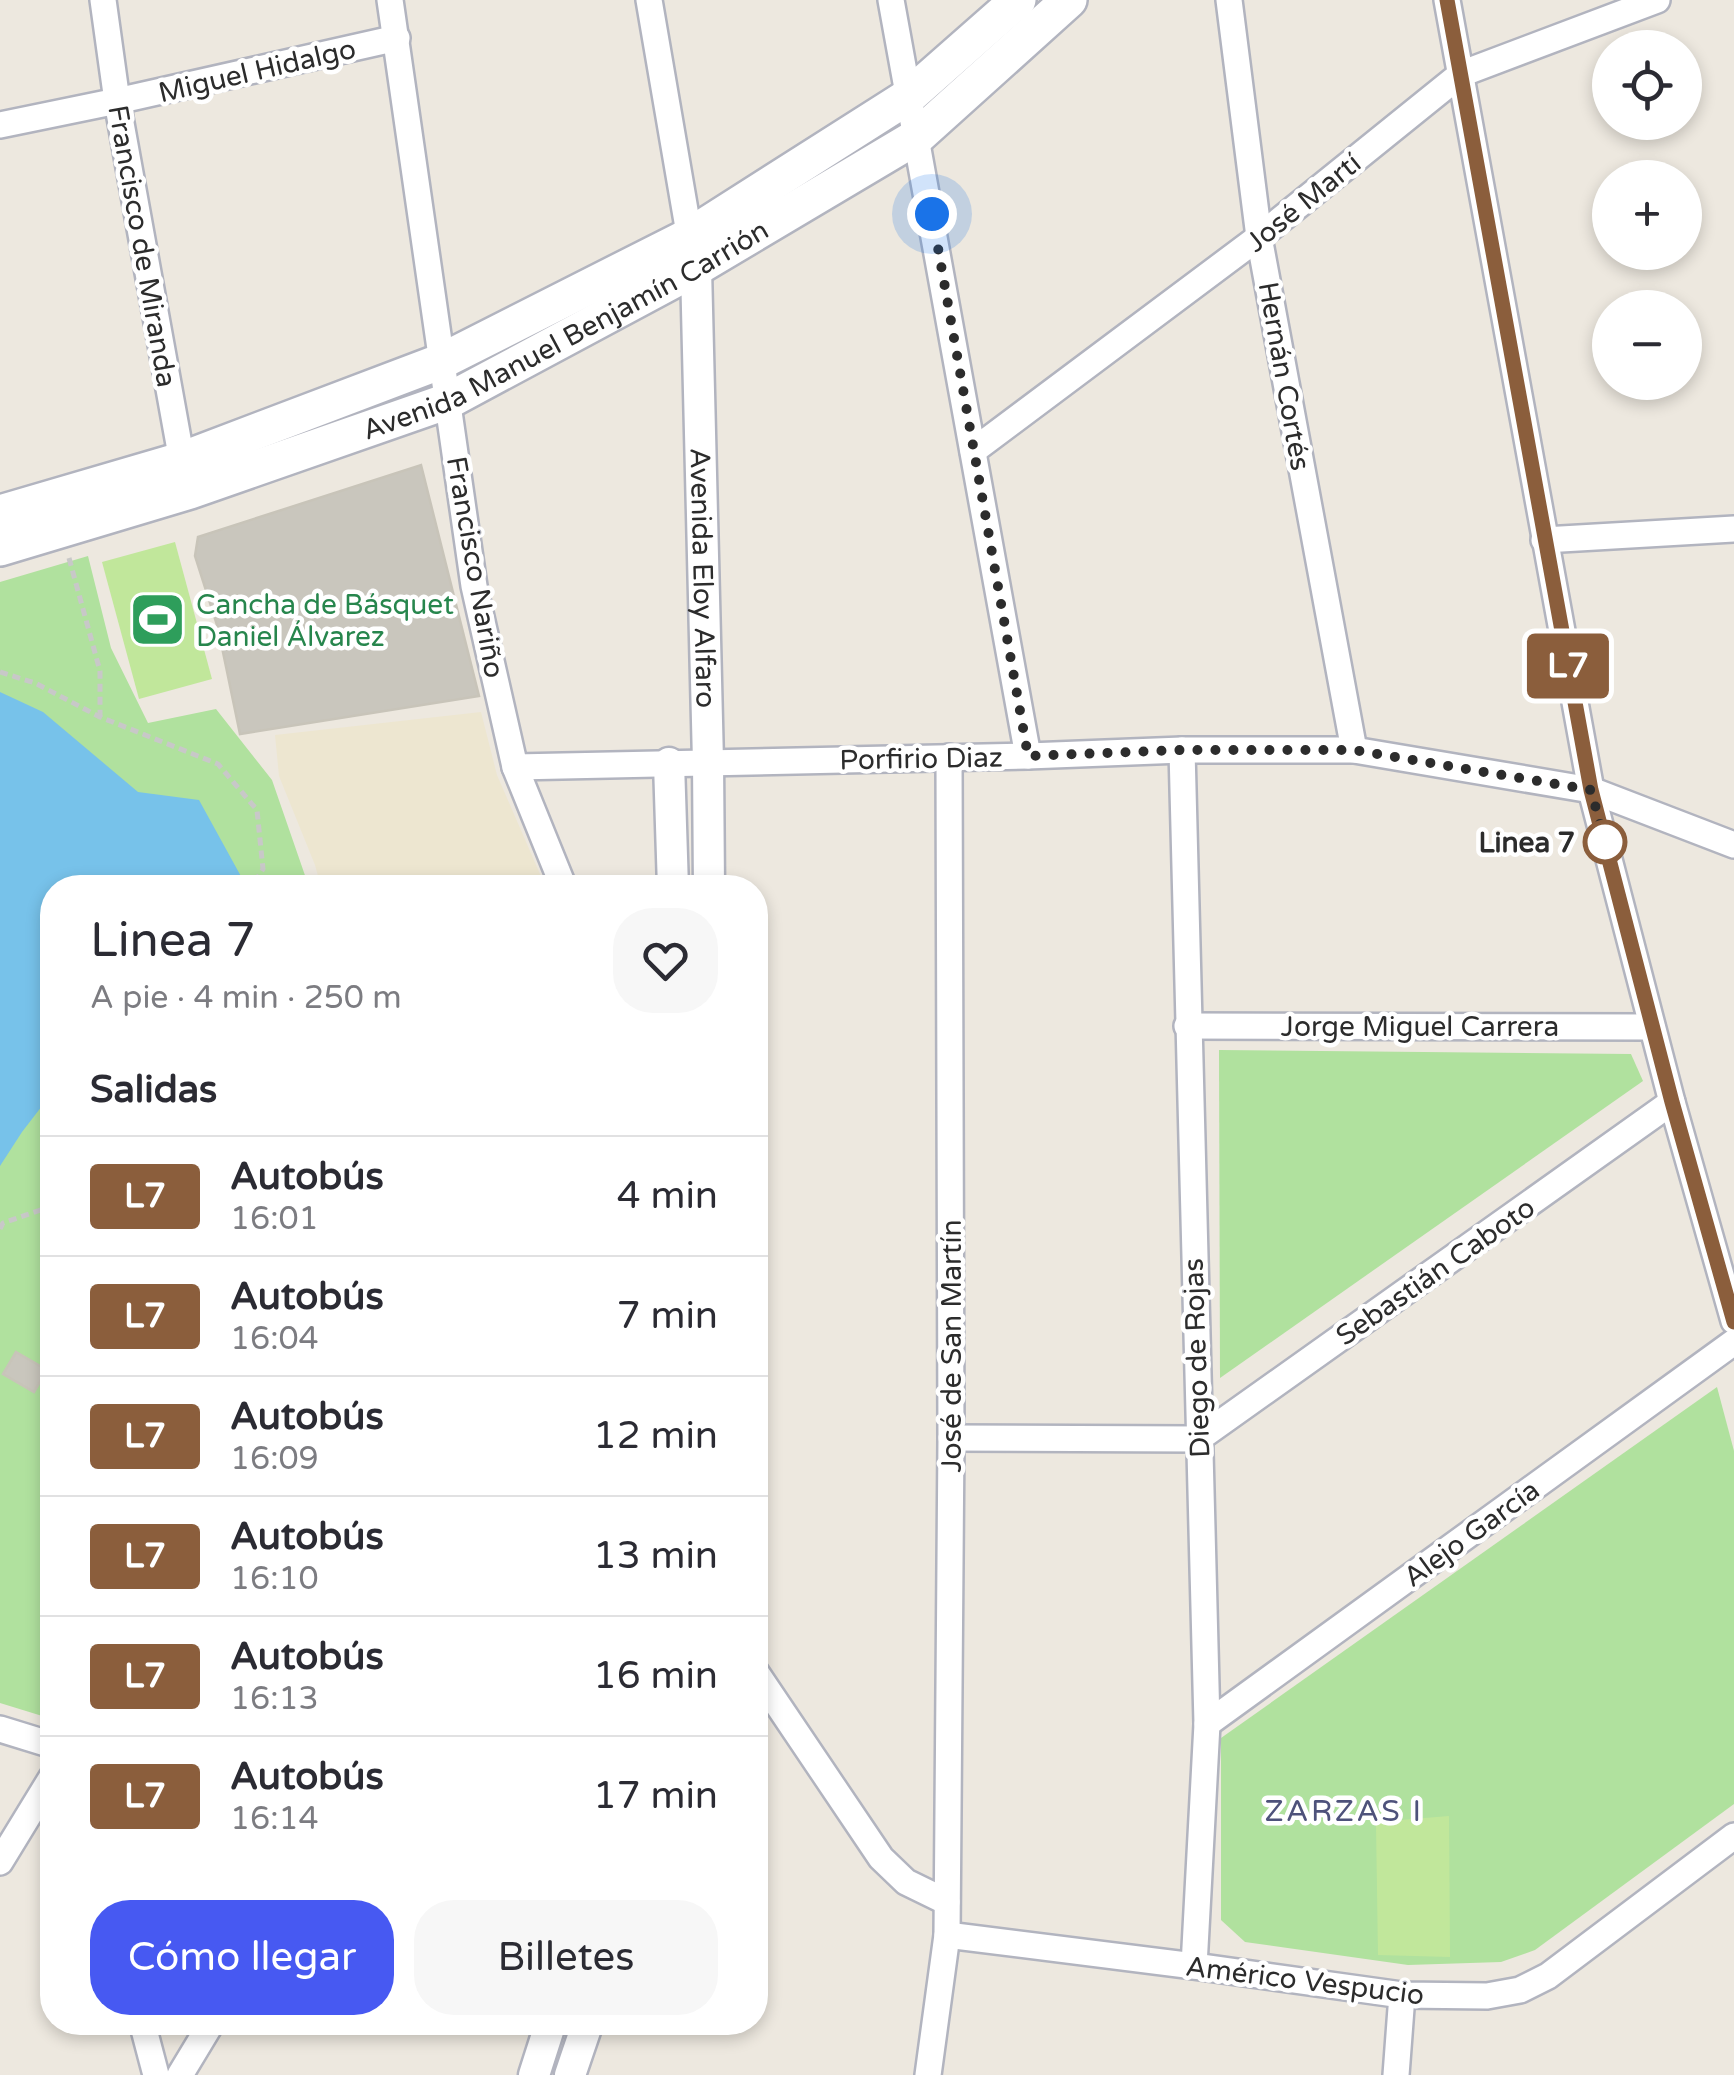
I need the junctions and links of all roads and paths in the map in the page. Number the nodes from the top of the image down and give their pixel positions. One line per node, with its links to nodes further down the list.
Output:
1 (103, 0): 13 (street, Francisco de Miranda)
2 (390, 0): 10 (street, Francisco Nariño)
3 (649, 0): 17 (street)
4 (892, 0): 12 (street)
5 (1018, 0): 12 (main road, Avenida Manuel Benjamín Carrión)
6 (1069, 0): 15 (main road, Avenida Manuel Benjamín Carrión)
7 (1229, 0): 16 (street, Hernán Cortés)
8 (1447, 0): 11 (street)
9 (1657, 0): 11 (street, José Martí)
10 (397, 38): 13 (street, Miguel Hidalgo); 18 (street, Francisco Nariño)
11 (1462, 74): 16 (street, José Martí); 25 (street)
12 (909, 96): 15 (street); 17 (main road, Avenida Manuel Benjamín Carrión)
13 (117, 101): 14 (street, Miguel Hidalgo); 21 (street, Francisco de Miranda)
14 (0, 125)
15 (918, 136): 17 (main road, Avenida Manuel Benjamín Carrión); 20 (street)
16 (1259, 238): 20 (street, José Martí); 30 (street, Hernán Cortés)
17 (693, 252): 18 (main road, Avenida Manuel Benjamín Carrión); 19 (main road, Avenida Manuel Benjamín Carrión); 33 (street, Avenida Eloy Alfaro)
18 (442, 361): 19 (street, Francisco Nariño); 21 (main road, Avenida Manuel Benjamín Carrión)
19 (448, 401): 21 (main road, Avenida Manuel Benjamín Carrión); 35 (street, Francisco Nariño)
20 (973, 450): 31 (street)
21 (186, 476): 22 (main road, Avenida Manuel Benjamín Carrión); 24 (main road, Avenida Manuel Benjamín Carrión)
22 (0, 514)
23 (1734, 529): 25 (street)
24 (58, 532): 26 (main road, Avenida Manuel Benjamín Carrión); 28 (path)
25 (1544, 540): 36 (street)
26 (0, 548)
27 (0, 672): 28 (path)
28 (100, 717): 38 (path)
29 (1182, 750): 30 (street, Porfirio Diaz); 31 (street, Porfirio Diaz); 42 (street, Diego de Rojas)
30 (1354, 750): 36 (street, Porfirio Diaz)
31 (1028, 756): 32 (street, Porfirio Diaz)
32 (949, 757): 33 (street, Porfirio Diaz); 49 (street, José de San Martín)
33 (708, 762): 34 (street, Porfirio Diaz); 41 (street, Avenida Eloy Alfaro)
34 (669, 763): 35 (street, Porfirio Diaz); 40 (street)
35 (515, 767): 39 (street, Francisco Nariño)
36 (1591, 790): 37 (street, Porfirio Diaz); 43 (street)
37 (1734, 845)
38 (259, 875)
39 (559, 875)
40 (673, 875)
41 (709, 875)
42 (1187, 1026): 43 (street, Jorge Miguel Carrera); 50 (street, Diego de Rojas)
43 (1652, 1027): 44 (street)
44 (1672, 1102): 47 (street); 50 (street, Sebastián Caboto)
45 (40, 1210): 46 (path)
46 (0, 1228)
47 (1734, 1322)
48 (1734, 1342): 52 (street, Alejo García)
49 (951, 1438): 50 (street); 58 (street, José de San Martín)
50 (1198, 1439): 52 (street, Diego de Rojas)
51 (768, 1690): 58 (street)
52 (1207, 1724): 60 (street, Diego de Rojas)
53 (0, 1730): 54 (street)
54 (40, 1742)
55 (40, 1797): 57 (street)
56 (1734, 1836): 61 (street, Américo Vespucio)
57 (0, 1862)
58 (947, 1902): 59 (street, José de San Martín)
59 (947, 1936): 60 (street, Américo Vespucio); 70 (street, José de San Martín)
60 (1194, 1966): 61 (street, Américo Vespucio)
61 (1402, 1996): 71 (street)
62 (145, 2035): 66 (street)
63 (204, 2035): 67 (street)
64 (547, 2035): 68 (street)
65 (584, 2035): 69 (street)
66 (156, 2075)
67 (180, 2075)
68 (534, 2075)
69 (570, 2075)
70 (928, 2075)
71 (1396, 2075)

